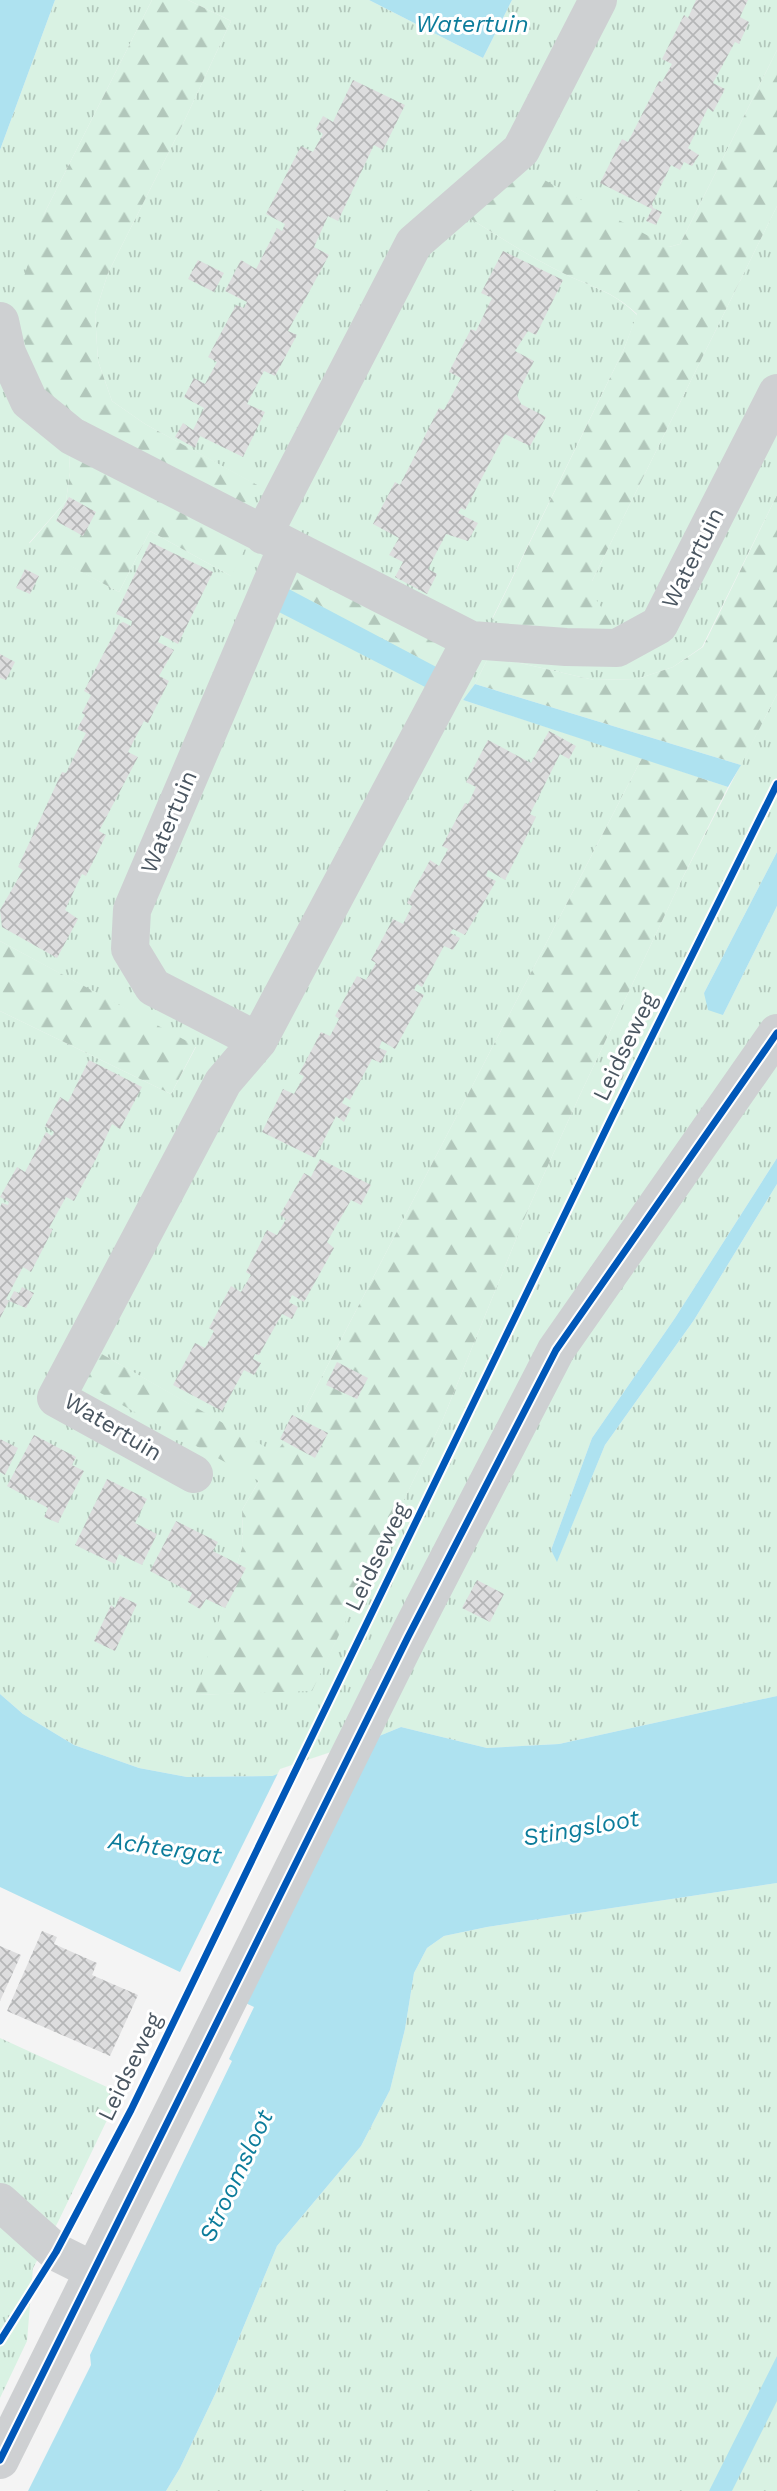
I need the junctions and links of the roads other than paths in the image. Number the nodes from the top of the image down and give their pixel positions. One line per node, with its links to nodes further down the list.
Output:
1 (598, 0): 4 (street, Watertuin)
2 (0, 321): 4 (street, Watertuin)
3 (777, 393): 5 (street, Watertuin)
4 (275, 541): 5 (street, Watertuin); 7 (street, Watertuin)
5 (471, 640): 7 (street, Watertuin)
6 (777, 1033): 10 (street)
7 (258, 1041): 8 (street, Watertuin)
8 (194, 1474)
9 (0, 2202): 10 (street)
10 (92, 2270): 11 (street)
11 (0, 2460)

